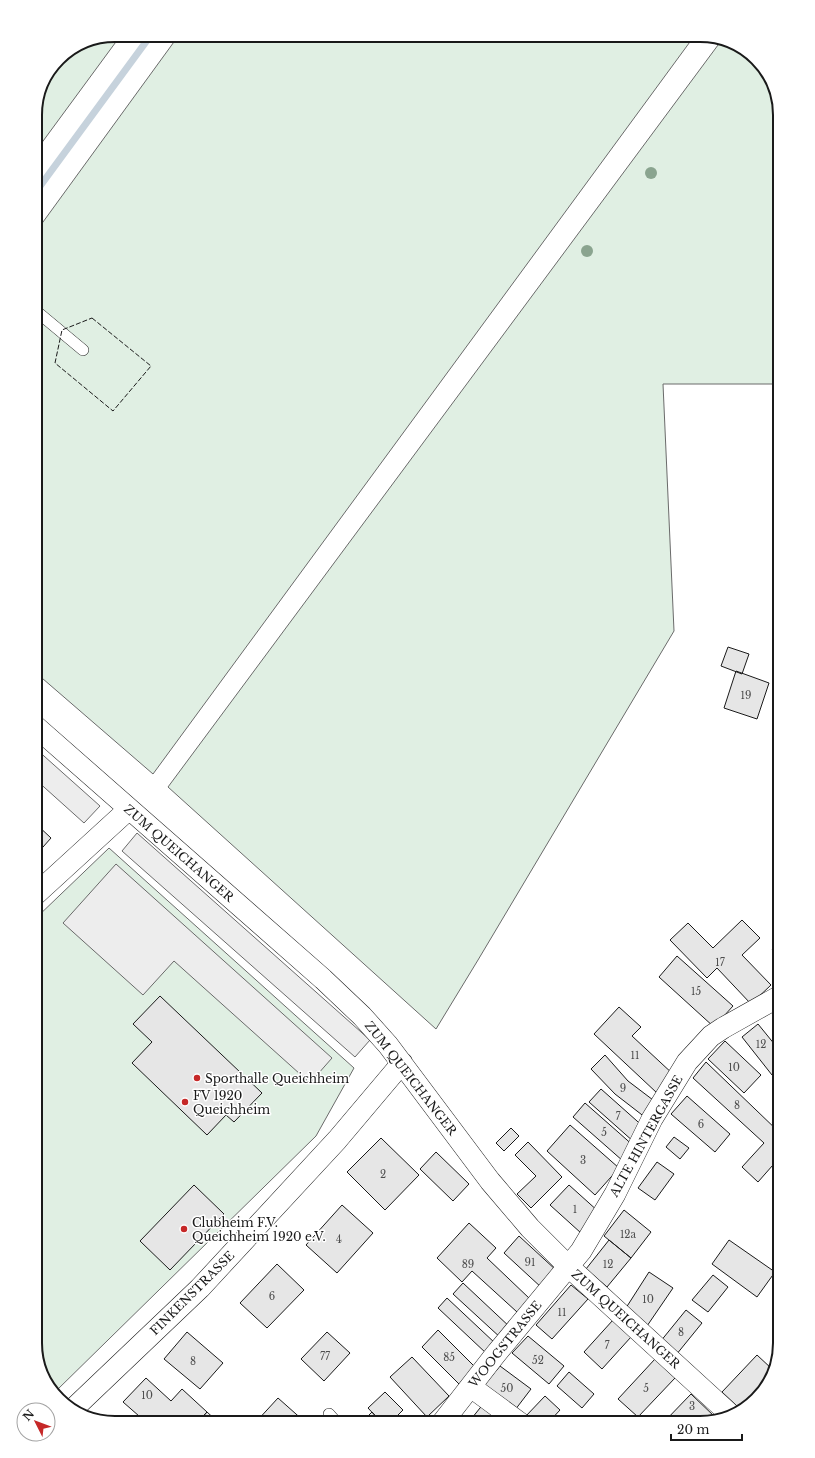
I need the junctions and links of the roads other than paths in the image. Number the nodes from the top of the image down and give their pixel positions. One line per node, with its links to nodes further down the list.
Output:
1 (42, 316): 2 (lane)
2 (83, 350)
3 (42, 732): 4 (street, ZUM QUEICHANGER)
4 (129, 809): 5 (street); 7 (street, ZUM QUEICHANGER)
5 (42, 889)
6 (773, 1000): 8 (street, ALTE HINTERGASSE)
7 (402, 1063): 8 (street, ZUM QUEICHANGER); 10 (street, FINKENSTRASSE)
8 (569, 1267): 9 (street, WOOGSTRASSE); 11 (street, ZUM QUEICHANGER)
9 (471, 1387): 12 (street, WOOGSTRASSE); 13 (street)
10 (77, 1405)
11 (726, 1411)
12 (448, 1416)
13 (510, 1416)

